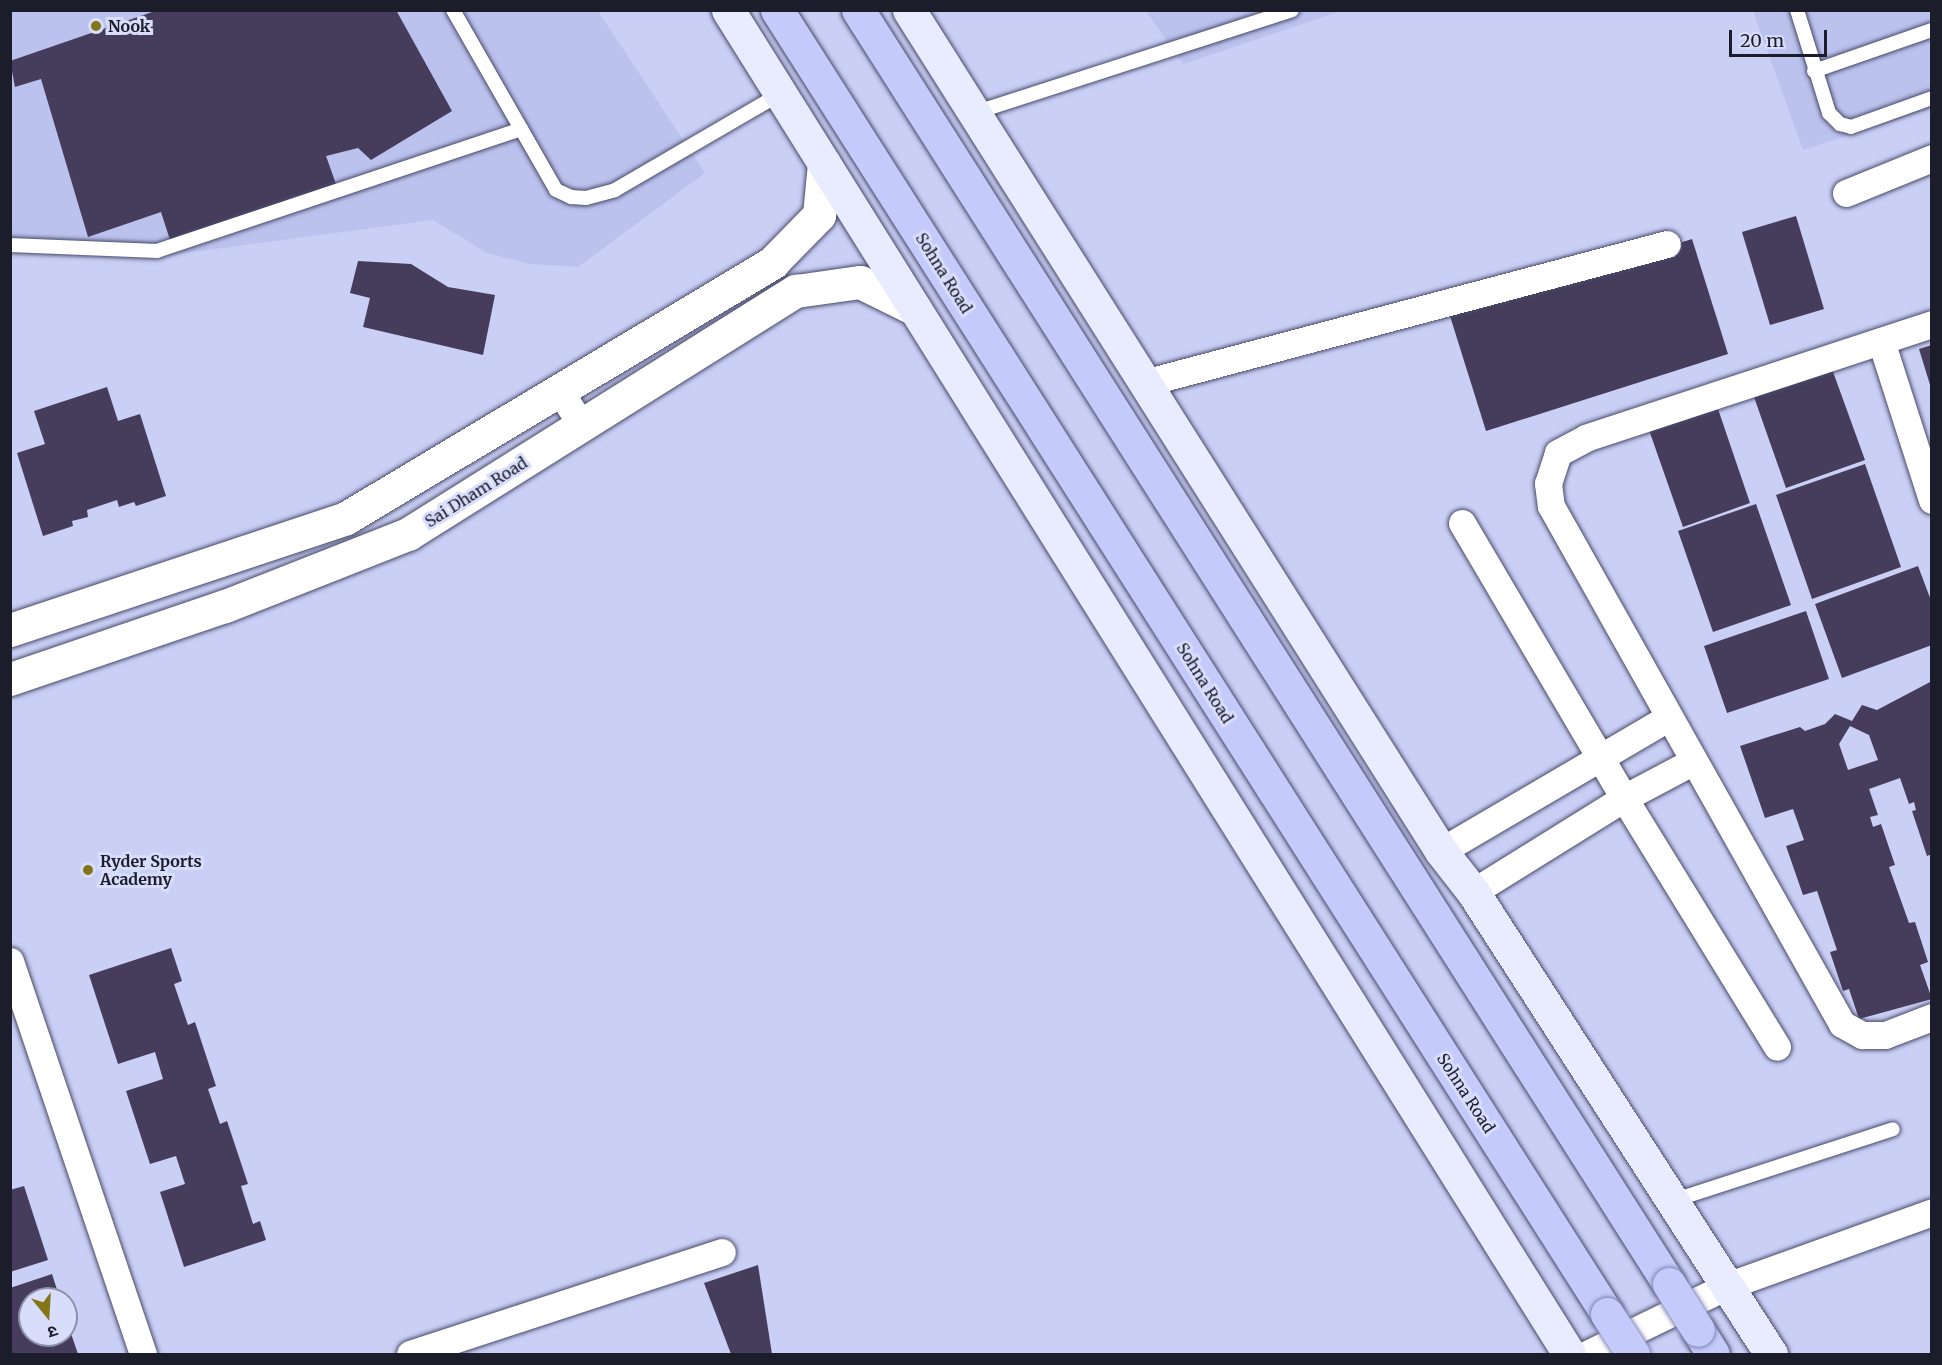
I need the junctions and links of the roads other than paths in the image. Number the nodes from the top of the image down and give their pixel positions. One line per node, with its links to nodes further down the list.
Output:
1 (453, 10): 13 (lane)
2 (728, 10): 10 (main road)
3 (777, 10): 49 (highway, Sohna Road, bridge)
4 (858, 10): 43 (highway, bridge)
5 (909, 10): 12 (main road)
6 (1292, 10): 12 (lane)
7 (1797, 10): 9 (lane)
8 (1932, 30): 9 (lane)
9 (1814, 71): 11 (lane)
10 (780, 94): 13 (lane); 15 (main road)
11 (1932, 98)
12 (974, 113): 22 (main road)
13 (521, 129): 18 (lane)
14 (1932, 158): 16 (street)
15 (824, 164): 19 (main road); 23 (street)
16 (1846, 194)
17 (1667, 244): 22 (street)
18 (10, 245)
19 (915, 309): 24 (street, Sai Dham Road); 47 (main road)
20 (1932, 324): 21 (street)
21 (1881, 341): 25 (street); 29 (street)
22 (1144, 382): 33 (main road)
23 (558, 388): 24 (street); 27 (street)
24 (582, 426): 28 (street, Sai Dham Road)
25 (1932, 500)
26 (1462, 523): 30 (street)
27 (10, 630)
28 (10, 679)
29 (1669, 717): 30 (street); 31 (street)
30 (1600, 754): 32 (street); 33 (street)
31 (1694, 761): 32 (street); 36 (street)
32 (1624, 798): 34 (street); 37 (street)
33 (1441, 851): 34 (main road)
34 (1473, 892): 39 (main road)
35 (10, 961): 45 (street)
36 (1932, 1017)
37 (1777, 1047)
38 (1893, 1129): 39 (lane)
39 (1672, 1201): 42 (main road)
40 (1932, 1212): 42 (street)
41 (722, 1252): 44 (street)
42 (1727, 1286): 48 (street); 50 (main road)
43 (1706, 1342)
44 (475, 1344): 46 (street)
45 (144, 1354)
46 (410, 1354)
47 (1569, 1354)
48 (1587, 1354)
49 (1633, 1354)
50 (1771, 1354)

